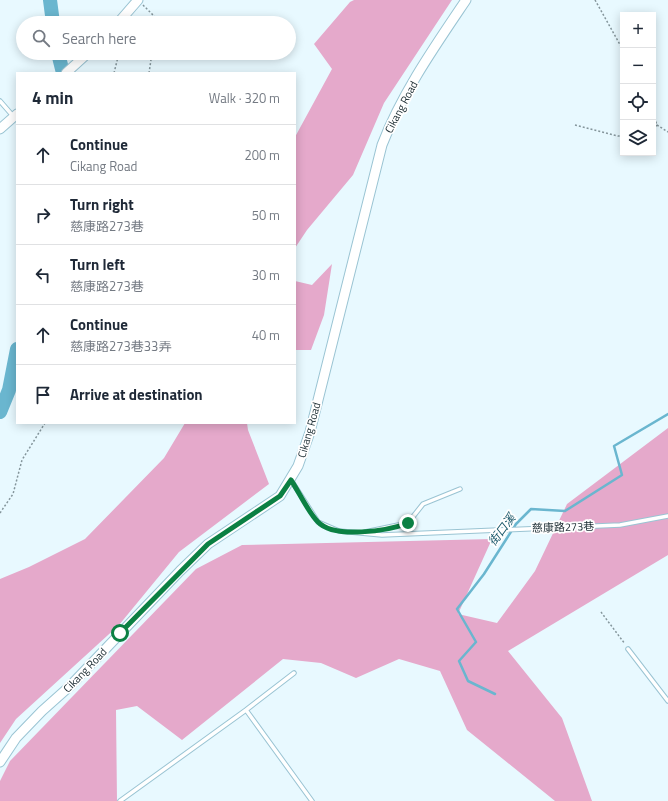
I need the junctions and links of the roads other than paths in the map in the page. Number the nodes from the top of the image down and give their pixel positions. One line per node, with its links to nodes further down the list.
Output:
1 (138, 0): 3 (street)
2 (466, 0): 9 (street, Cikang Road)
3 (124, 16)
4 (80, 60): 5 (street)
5 (67, 72)
6 (0, 101): 7 (lane)
7 (15, 115): 8 (street)
8 (0, 129)
9 (291, 480): 12 (lane, 慈康路273巷); 17 (street, Cikang Road)
10 (460, 489): 12 (lane)
11 (668, 516): 12 (lane, 慈康路273巷)
12 (362, 533)
13 (628, 648): 15 (lane)
14 (294, 673): 16 (lane)
15 (668, 701)
16 (246, 710): 18 (lane); 19 (lane)
17 (0, 762)
18 (120, 801)
19 (312, 801)

